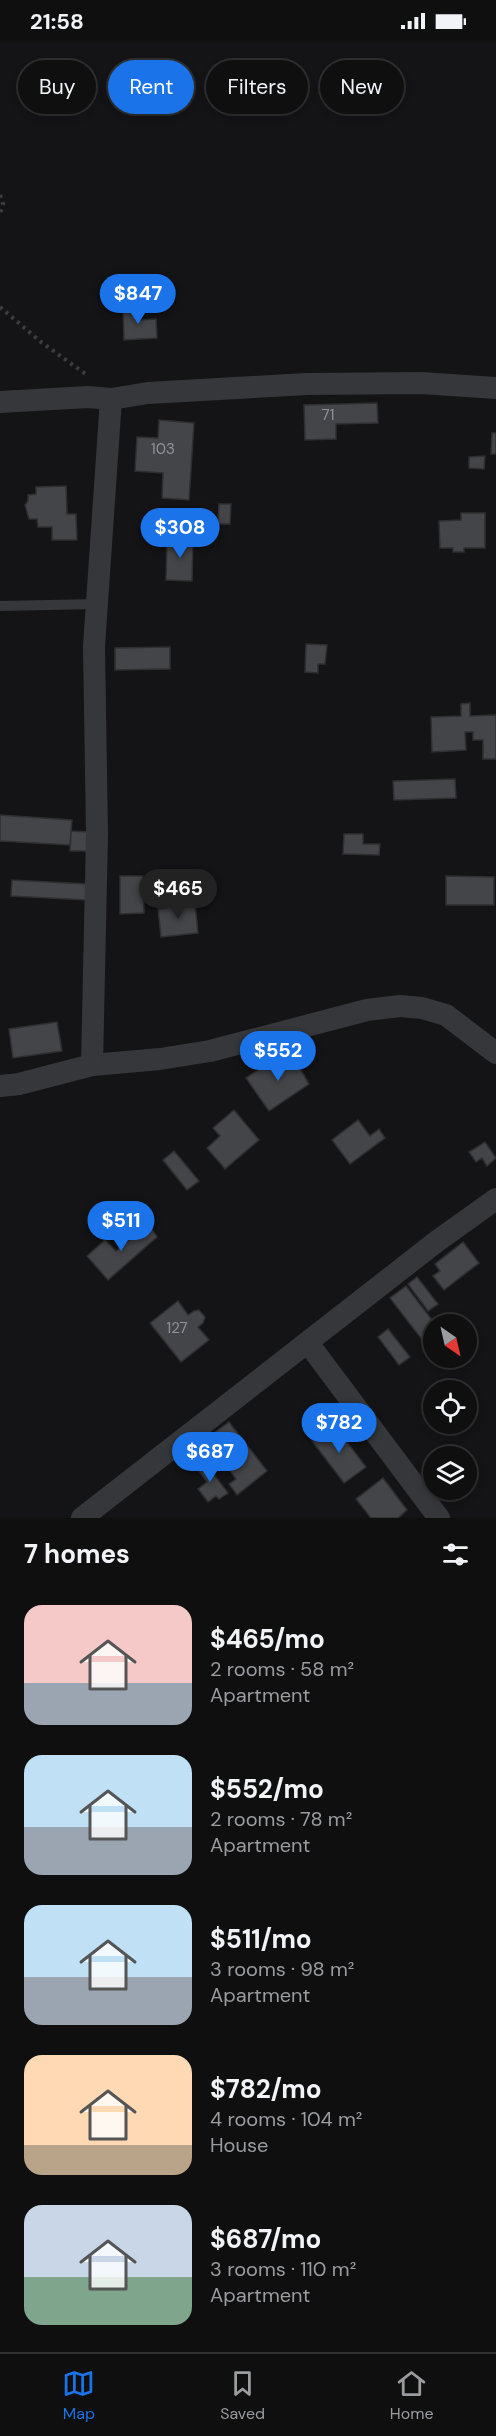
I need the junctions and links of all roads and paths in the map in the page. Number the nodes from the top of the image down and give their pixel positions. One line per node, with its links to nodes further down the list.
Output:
1 (0, 195): 2 (path)
2 (0, 213)
3 (0, 308): 5 (path)
4 (496, 388): 5 (street)
5 (111, 399): 6 (street); 7 (street)
6 (0, 402)
7 (97, 604): 8 (lane); 10 (street)
8 (0, 606)
9 (496, 1053): 10 (street)
10 (92, 1065): 11 (street)
11 (0, 1086)
12 (496, 1199): 13 (street)
13 (308, 1343): 14 (street); 15 (street)
14 (82, 1518)
15 (439, 1518)

